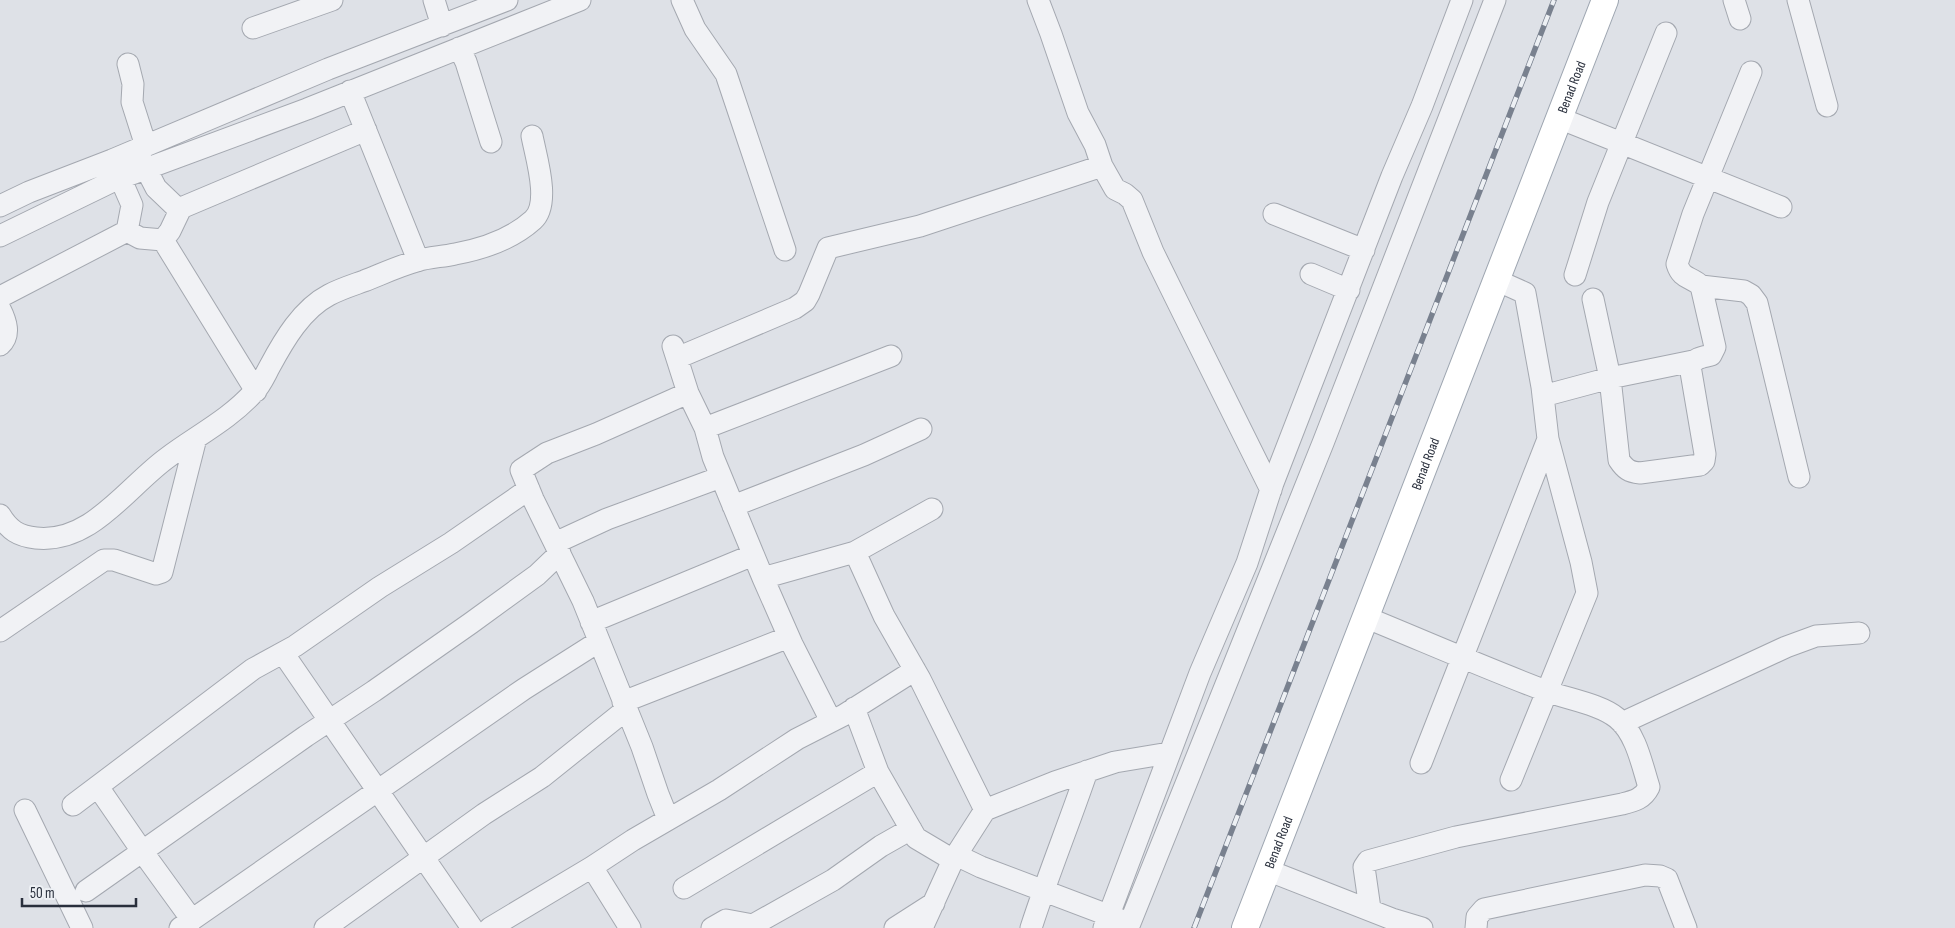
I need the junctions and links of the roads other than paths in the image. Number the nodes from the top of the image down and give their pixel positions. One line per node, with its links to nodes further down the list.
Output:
1 (332, 0): 12 (street)
2 (434, 0): 11 (street)
3 (507, 0): 11 (street)
4 (580, 0): 14 (street)
5 (682, 0): 35 (street)
6 (1038, 0): 25 (street)
7 (1462, 0): 36 (street)
8 (1495, 0): 106 (street)
9 (1604, 0): 19 (main road, Benad Road)
10 (1798, 0): 18 (street)
11 (442, 26): 24 (street)
12 (253, 28)
13 (1666, 33): 23 (street)
14 (460, 48): 17 (street); 22 (street)
15 (128, 64): 24 (street)
16 (1751, 72): 27 (street)
17 (350, 91): 20 (street); 24 (street)
18 (1827, 106)
19 (1559, 118): 23 (street); 40 (main road, Benad Road)
20 (366, 130): 30 (street); 37 (street)
21 (532, 136): 37 (street)
22 (491, 142)
23 (1622, 143): 27 (street); 39 (street)
24 (143, 155): 26 (street); 30 (street)
25 (1102, 166): 51 (street); 60 (street)
26 (116, 169): 28 (street); 32 (street); 33 (street)
27 (1708, 178): 29 (street); 41 (street)
28 (0, 206)
29 (1781, 207)
30 (179, 210): 34 (street)
31 (1274, 214): 36 (street)
32 (127, 231): 34 (street); 43 (street)
33 (0, 236)
34 (164, 240): 50 (street)
35 (785, 250)
36 (1364, 250): 42 (street)
37 (418, 260): 50 (street)
38 (1311, 274): 42 (street)
39 (1575, 275)
40 (1496, 280): 52 (street); 68 (main road, Benad Road)
41 (1701, 286): 48 (street); 58 (street)
42 (1349, 290): 60 (street)
43 (0, 297)
44 (1593, 300): 49 (street)
45 (0, 309): 46 (street)
46 (0, 346)
47 (890, 356): 53 (street)
48 (1693, 361): 49 (street); 49 (street)
49 (1610, 378): 52 (street)
50 (256, 391): 55 (street)
51 (688, 393): 53 (street); 59 (street)
52 (1543, 396): 56 (street)
53 (705, 428): 57 (street)
54 (921, 429): 61 (street)
55 (196, 438): 63 (street); 69 (street)
56 (1548, 439): 74 (street); 76 (street)
57 (721, 477): 61 (street); 64 (street)
58 (1799, 478)
59 (529, 489): 64 (street); 73 (street)
60 (1271, 490): 82 (street)
61 (733, 506): 66 (street)
62 (932, 509): 65 (street)
63 (0, 515)
64 (557, 548): 70 (street); 79 (street)
65 (854, 552): 67 (street); 75 (street)
66 (753, 555): 67 (street); 70 (street)
67 (762, 578): 72 (street)
68 (1365, 618): 74 (street); 98 (main road, Benad Road)
69 (0, 631)
70 (595, 632): 77 (street); 88 (street)
71 (1859, 633): 81 (street)
72 (788, 637): 77 (street); 80 (street)
73 (283, 653): 79 (street); 87 (street)
74 (1461, 656): 76 (street); 83 (street)
75 (915, 670): 78 (street); 91 (street)
76 (1547, 691): 81 (street); 86 (street)
77 (625, 706): 92 (street); 95 (street)
78 (854, 708): 80 (street); 85 (street)
79 (330, 720): 88 (street); 94 (street)
80 (831, 721): 92 (street)
81 (1622, 723): 103 (street)
82 (1169, 753): 84 (street); 104 (street)
83 (1421, 763)
84 (1087, 771): 91 (street); 101 (street)
85 (878, 772): 93 (street); 99 (street)
86 (1511, 780)
87 (98, 787): 89 (street); 94 (street)
88 (377, 791): 95 (street); 105 (street)
89 (73, 805)
90 (25, 810): 107 (street)
91 (985, 810): 96 (street)
92 (668, 819): 97 (street)
93 (911, 829): 96 (street); 112 (street)
94 (142, 851): 100 (street); 105 (street)
95 (423, 858): 108 (street); 109 (street)
96 (955, 858): 101 (street); 102 (street)
97 (592, 867): 110 (street); 111 (street)
98 (1267, 870): 103 (street); 116 (main road, Benad Road)
99 (684, 888)
100 (86, 891)
101 (1043, 891): 104 (street); 115 (street)
102 (934, 902): 113 (street); 114 (street)
103 (1370, 908): 117 (street)
104 (1106, 921): 106 (street)
105 (186, 924)
106 (1129, 926)
107 (82, 928)
108 (325, 928)
109 (472, 928)
110 (490, 928)
111 (630, 928)
112 (712, 928)
113 (895, 928)
114 (922, 928)
115 (1031, 928)
116 (1245, 928)
117 (1422, 928)
118 (1476, 928): 119 (street)
119 (1686, 928)

